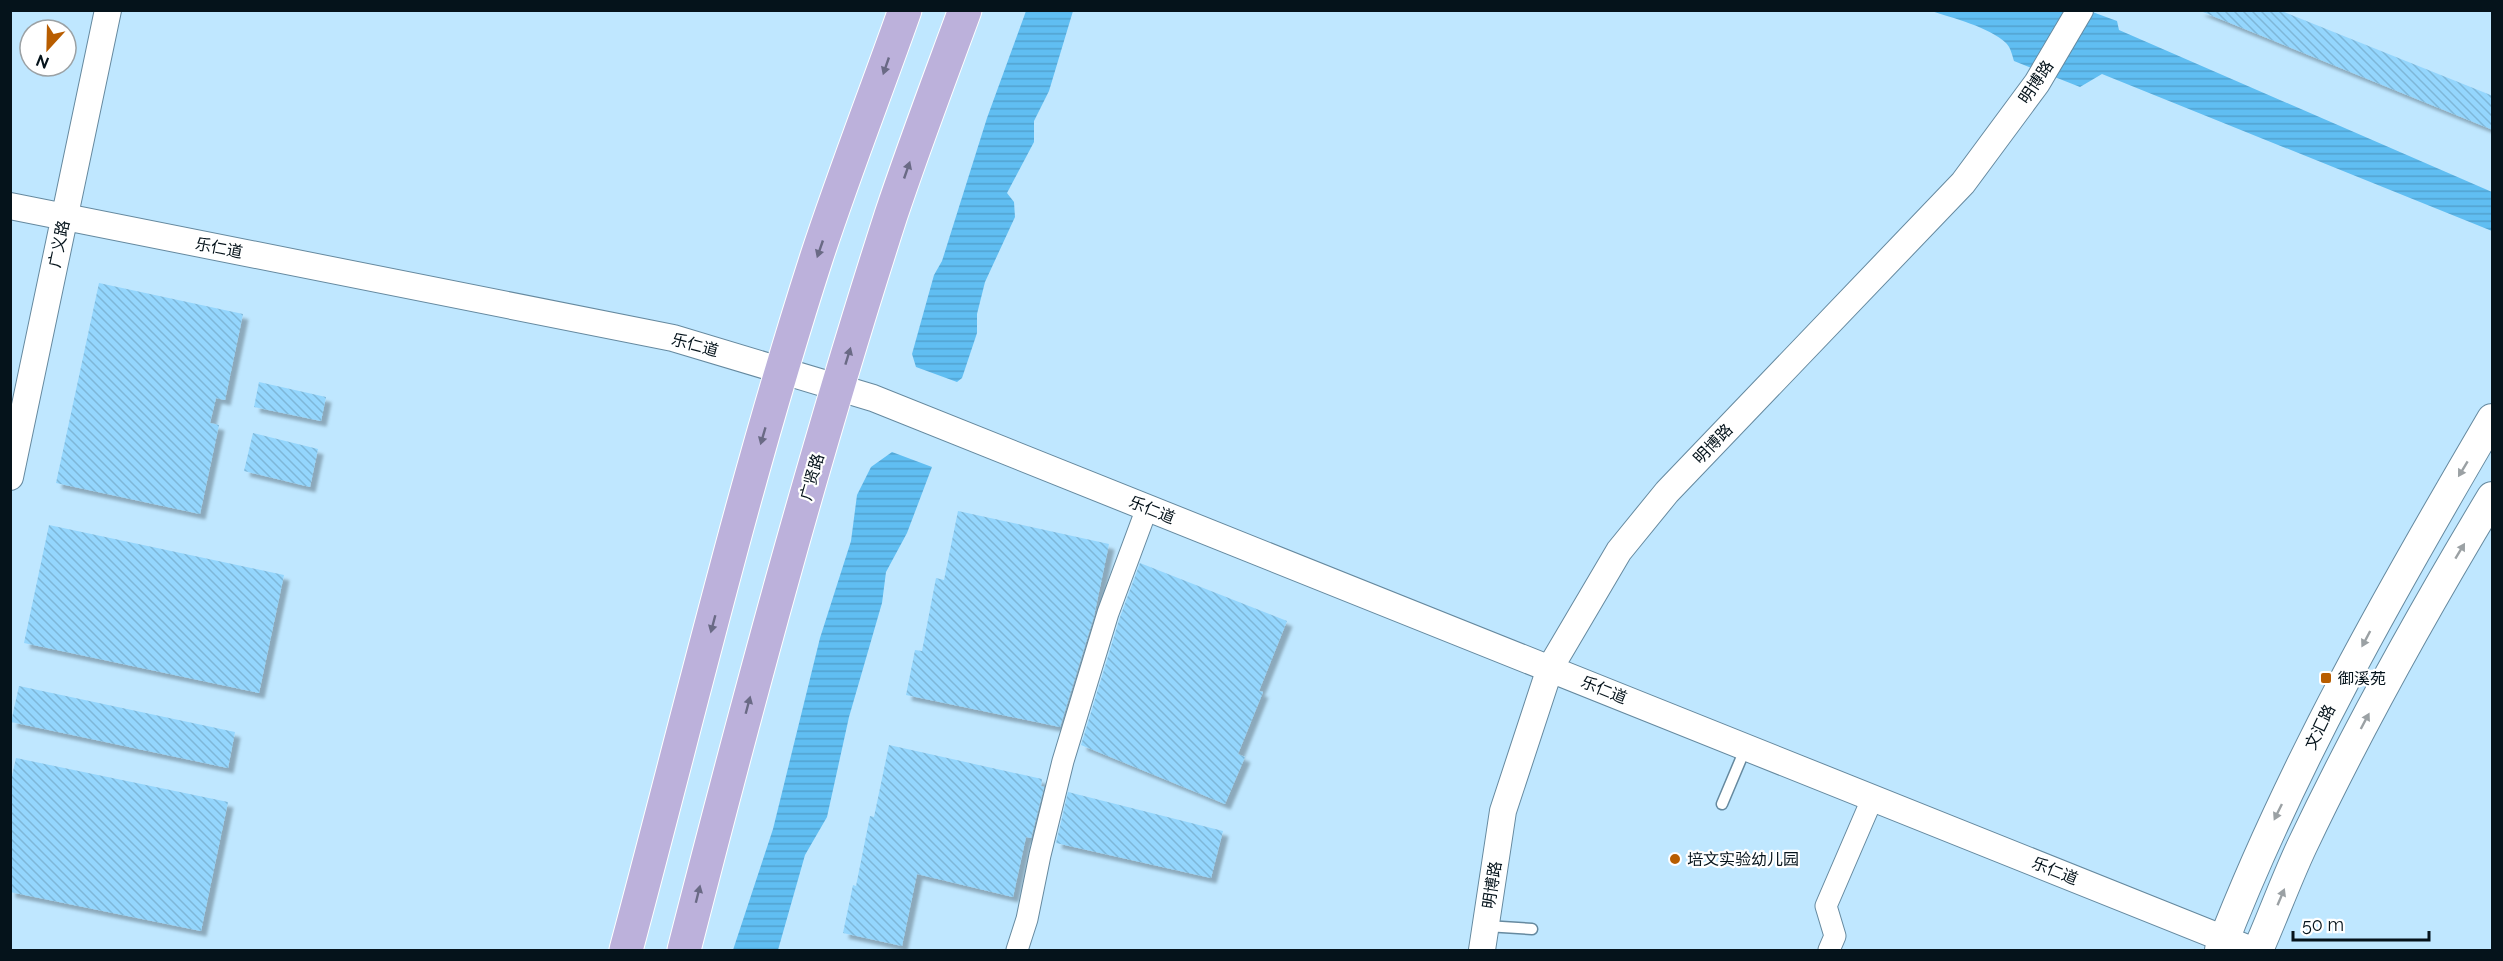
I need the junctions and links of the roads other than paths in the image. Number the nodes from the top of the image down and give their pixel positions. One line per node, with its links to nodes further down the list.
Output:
1 (108, 10): 6 (street, 广义路)
2 (905, 10): 7 (main road, one-way to 7)
3 (965, 10): 8 (main road, 广贤路, one-way to 3)
4 (2080, 10): 13 (street, 明博路)
5 (10, 206): 6 (street, 乐仁道)
6 (64, 217): 7 (street, 乐仁道); 10 (street, 广义路)
7 (782, 369): 8 (street, 乐仁道); 20 (main road, one-way to 20)
8 (839, 387): 12 (street, 乐仁道); 21 (main road, 广贤路, one-way to 8)
9 (2493, 419): 19 (main road, 文汇路, one-way to 19)
10 (10, 477)
11 (2493, 497): 25 (main road, one-way to 11)
12 (1147, 508): 13 (street, 乐仁道); 22 (street)
13 (1550, 668): 14 (street, 乐仁道); 18 (street, 明博路)
14 (1746, 747): 15 (street, 乐仁道); 16 (lane)
15 (1873, 797): 19 (street, 乐仁道); 23 (street)
16 (1722, 804)
17 (1532, 929): 18 (lane)
18 (1484, 938)
19 (2222, 945): 24 (street, 乐仁道)
20 (626, 951)
21 (684, 951)
22 (1017, 951)
23 (1829, 951)
24 (2252, 951)
25 (2258, 951)

